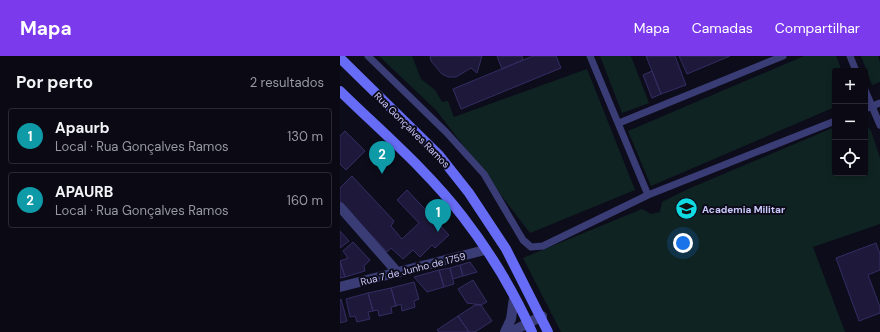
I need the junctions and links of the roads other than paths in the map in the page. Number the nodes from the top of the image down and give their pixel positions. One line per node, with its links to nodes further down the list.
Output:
1 (368, 56): 13 (lane)
2 (590, 56): 11 (lane)
3 (783, 56): 11 (lane)
4 (850, 56): 6 (lane)
5 (340, 58): 19 (main road, Rua Gonçalves Ramos)
6 (855, 68)
7 (340, 91): 15 (main road)
8 (880, 103): 9 (lane)
9 (869, 108): 12 (lane)
10 (832, 122): 13 (lane)
11 (619, 123): 13 (lane)
12 (880, 125)
13 (648, 195)
14 (340, 207): 16 (street)
15 (486, 250): 16 (street, Rua 7 de Junho de 1759); 18 (main road)
16 (398, 273): 17 (street, Rua 7 de Junho de 1759)
17 (340, 287)
18 (514, 298): 20 (main road); 21 (street)
19 (542, 316): 20 (street); 23 (main road, Rua Gonçalves Ramos)
20 (530, 327): 22 (street)
21 (505, 332)
22 (510, 332)
23 (548, 332)

